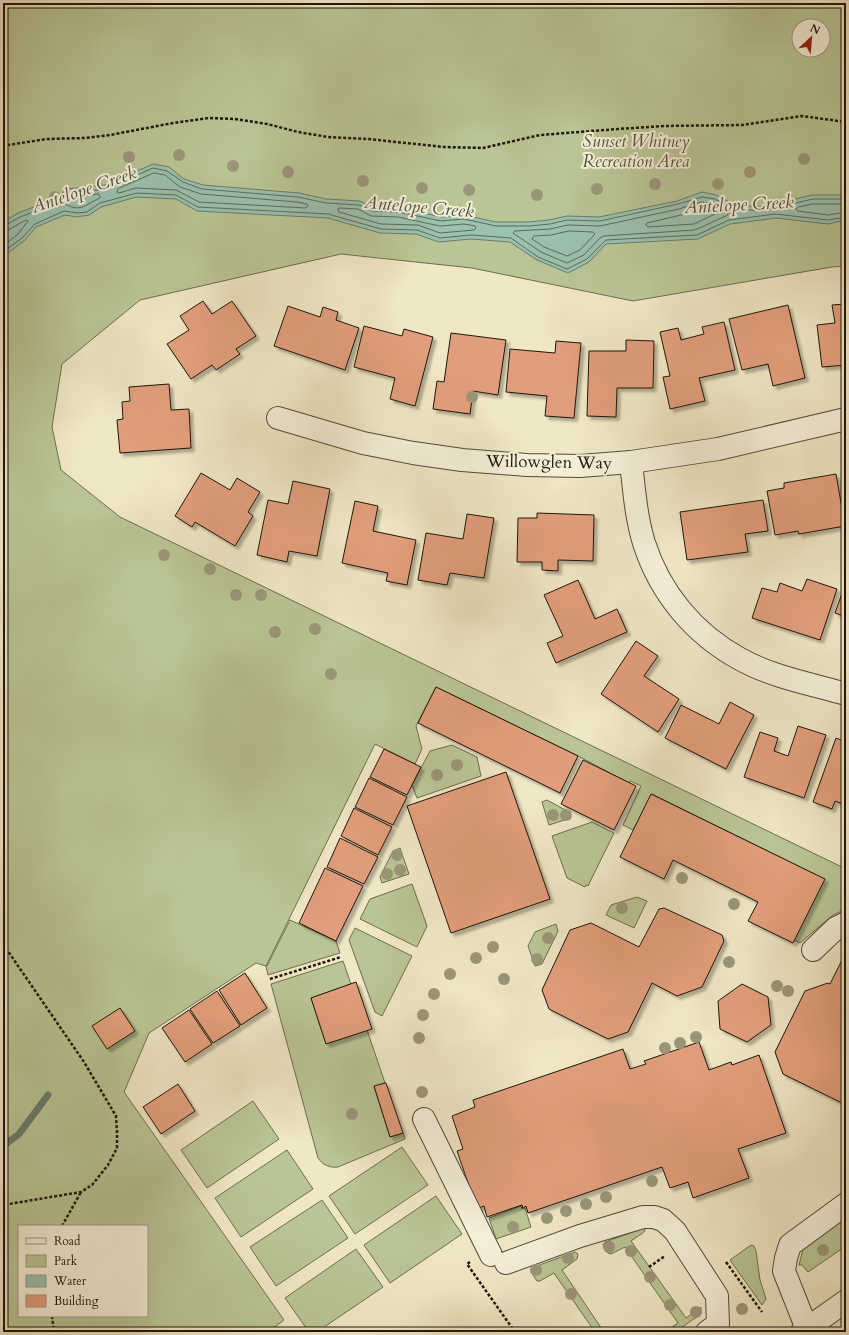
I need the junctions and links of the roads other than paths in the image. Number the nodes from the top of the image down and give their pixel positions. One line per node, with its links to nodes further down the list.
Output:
1 (278, 418): 3 (street, Willowglen Way)
2 (846, 419): 3 (street, Willowglen Way)
3 (631, 462): 4 (street)
4 (846, 694)
5 (846, 923): 6 (street)
6 (813, 950)
7 (424, 1118): 11 (street)
8 (846, 1204): 10 (street)
9 (846, 1301): 10 (street)
10 (804, 1330)
11 (707, 1332)

